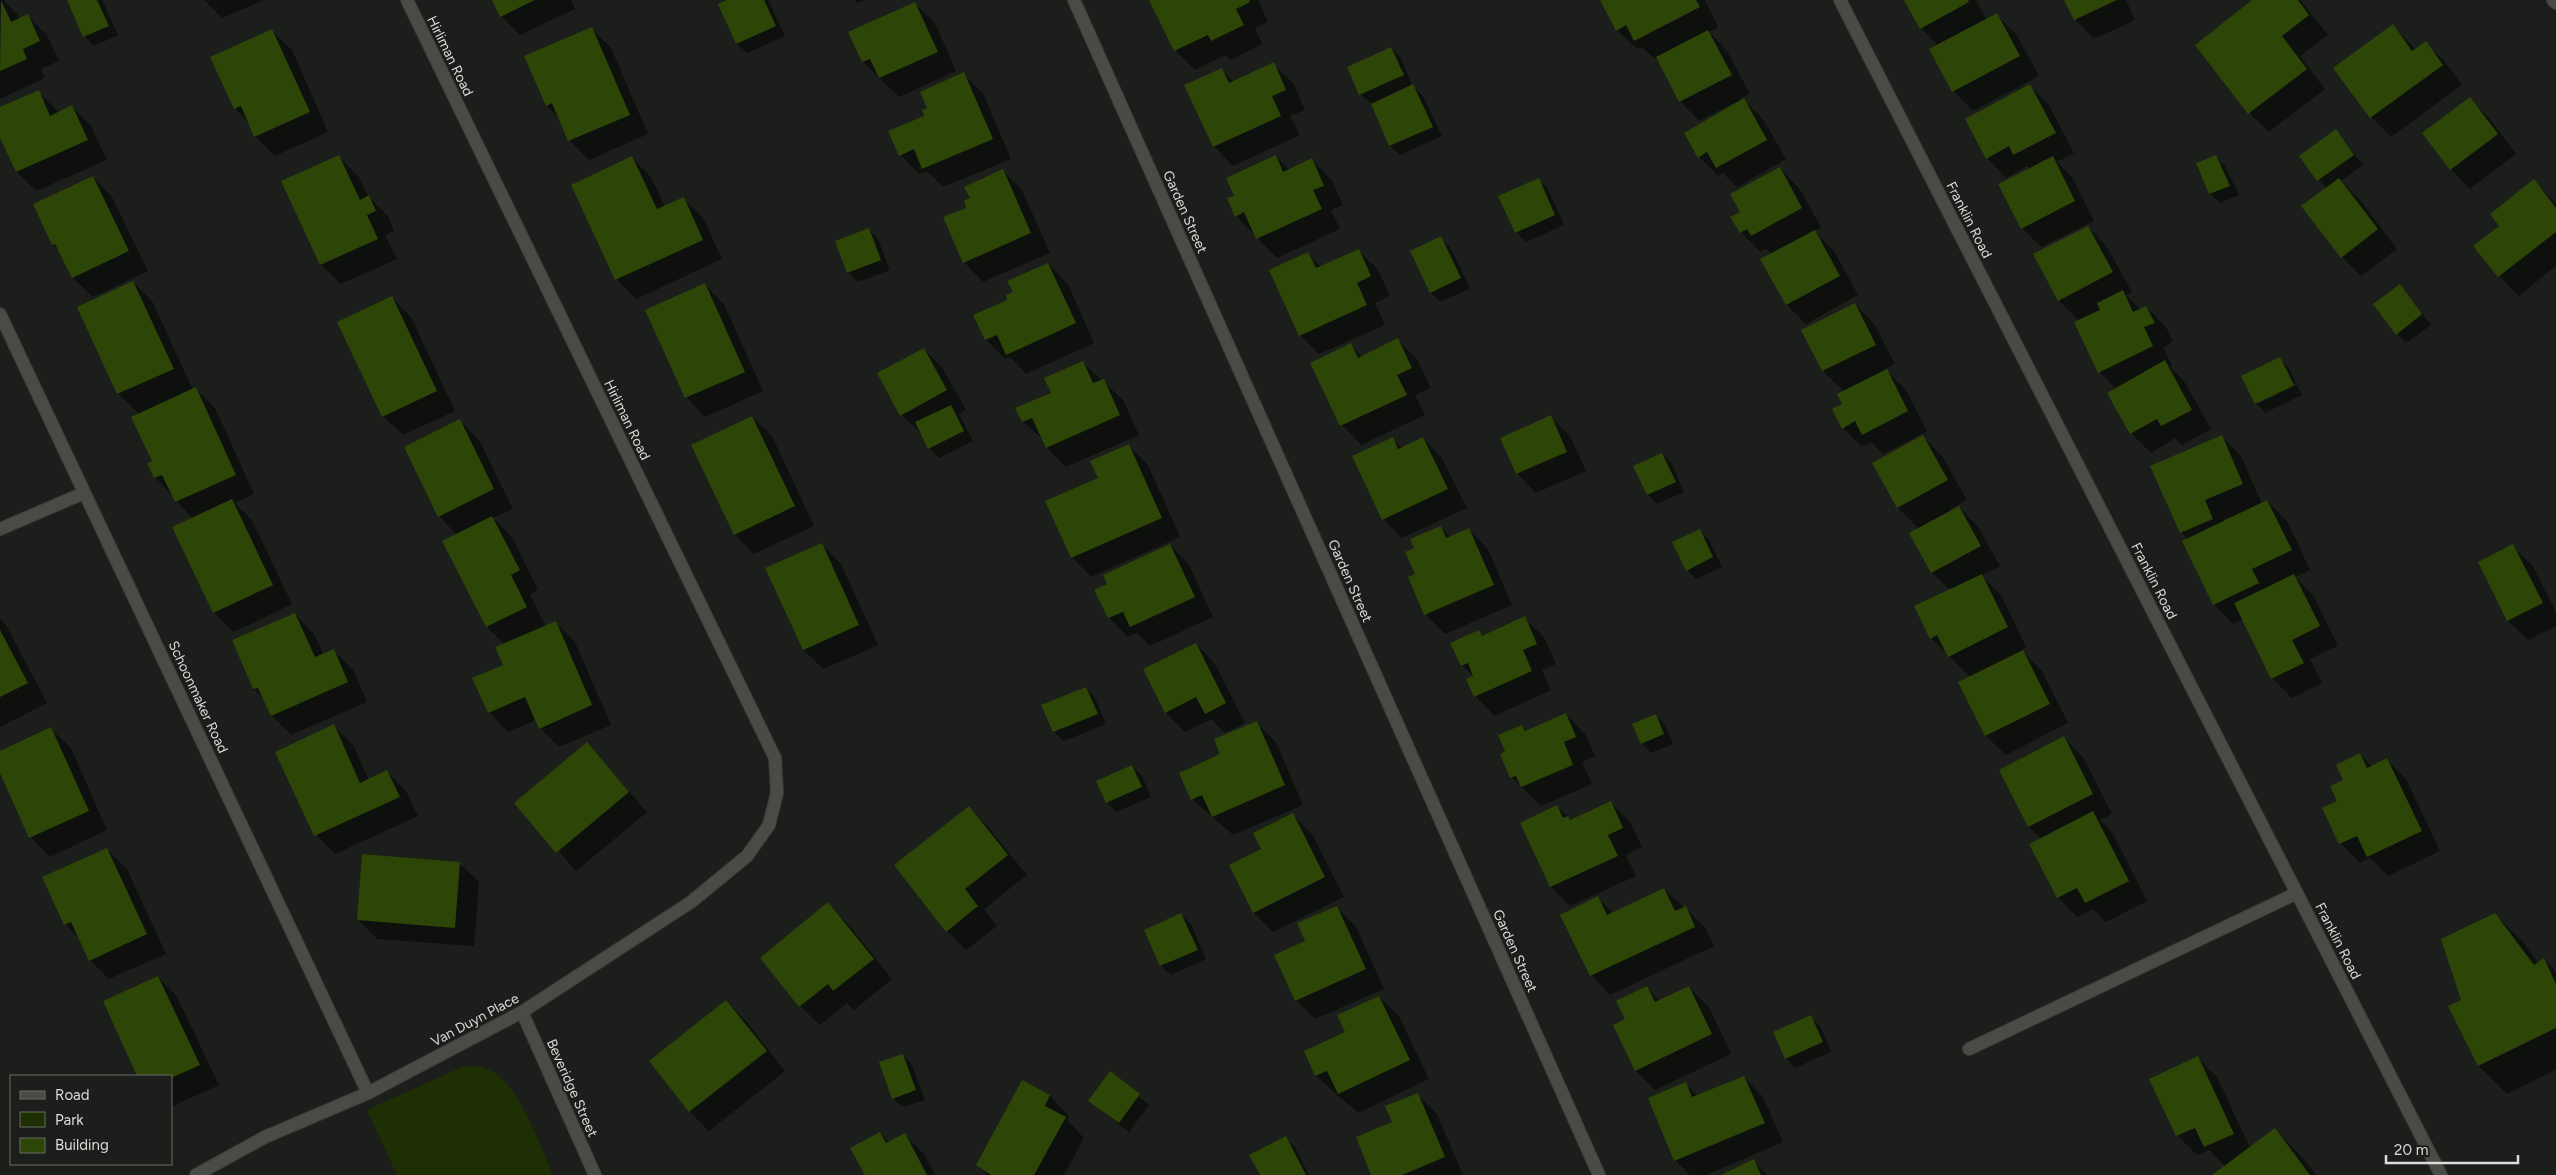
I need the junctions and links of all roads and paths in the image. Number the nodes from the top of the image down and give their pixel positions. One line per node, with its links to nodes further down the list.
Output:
1 (407, 0): 9 (street, Hirliman Road)
2 (1074, 0): 16 (street, Garden Street)
3 (1840, 0): 10 (street, Franklin Road)
4 (2553, 0): 5 (street)
5 (2556, 3)
6 (0, 314): 7 (street, Schoonmaker Road)
7 (84, 492): 8 (street); 13 (street, Schoonmaker Road)
8 (0, 529)
9 (747, 856): 11 (street, Van Duyn Place)
10 (2297, 893): 12 (street); 17 (street, Franklin Road)
11 (522, 1012): 13 (street, Van Duyn Place); 15 (street, Beveridge Street)
12 (1969, 1049)
13 (368, 1094): 14 (street, Van Duyn Place)
14 (196, 1175)
15 (596, 1175)
16 (1599, 1175)
17 (2441, 1175)

